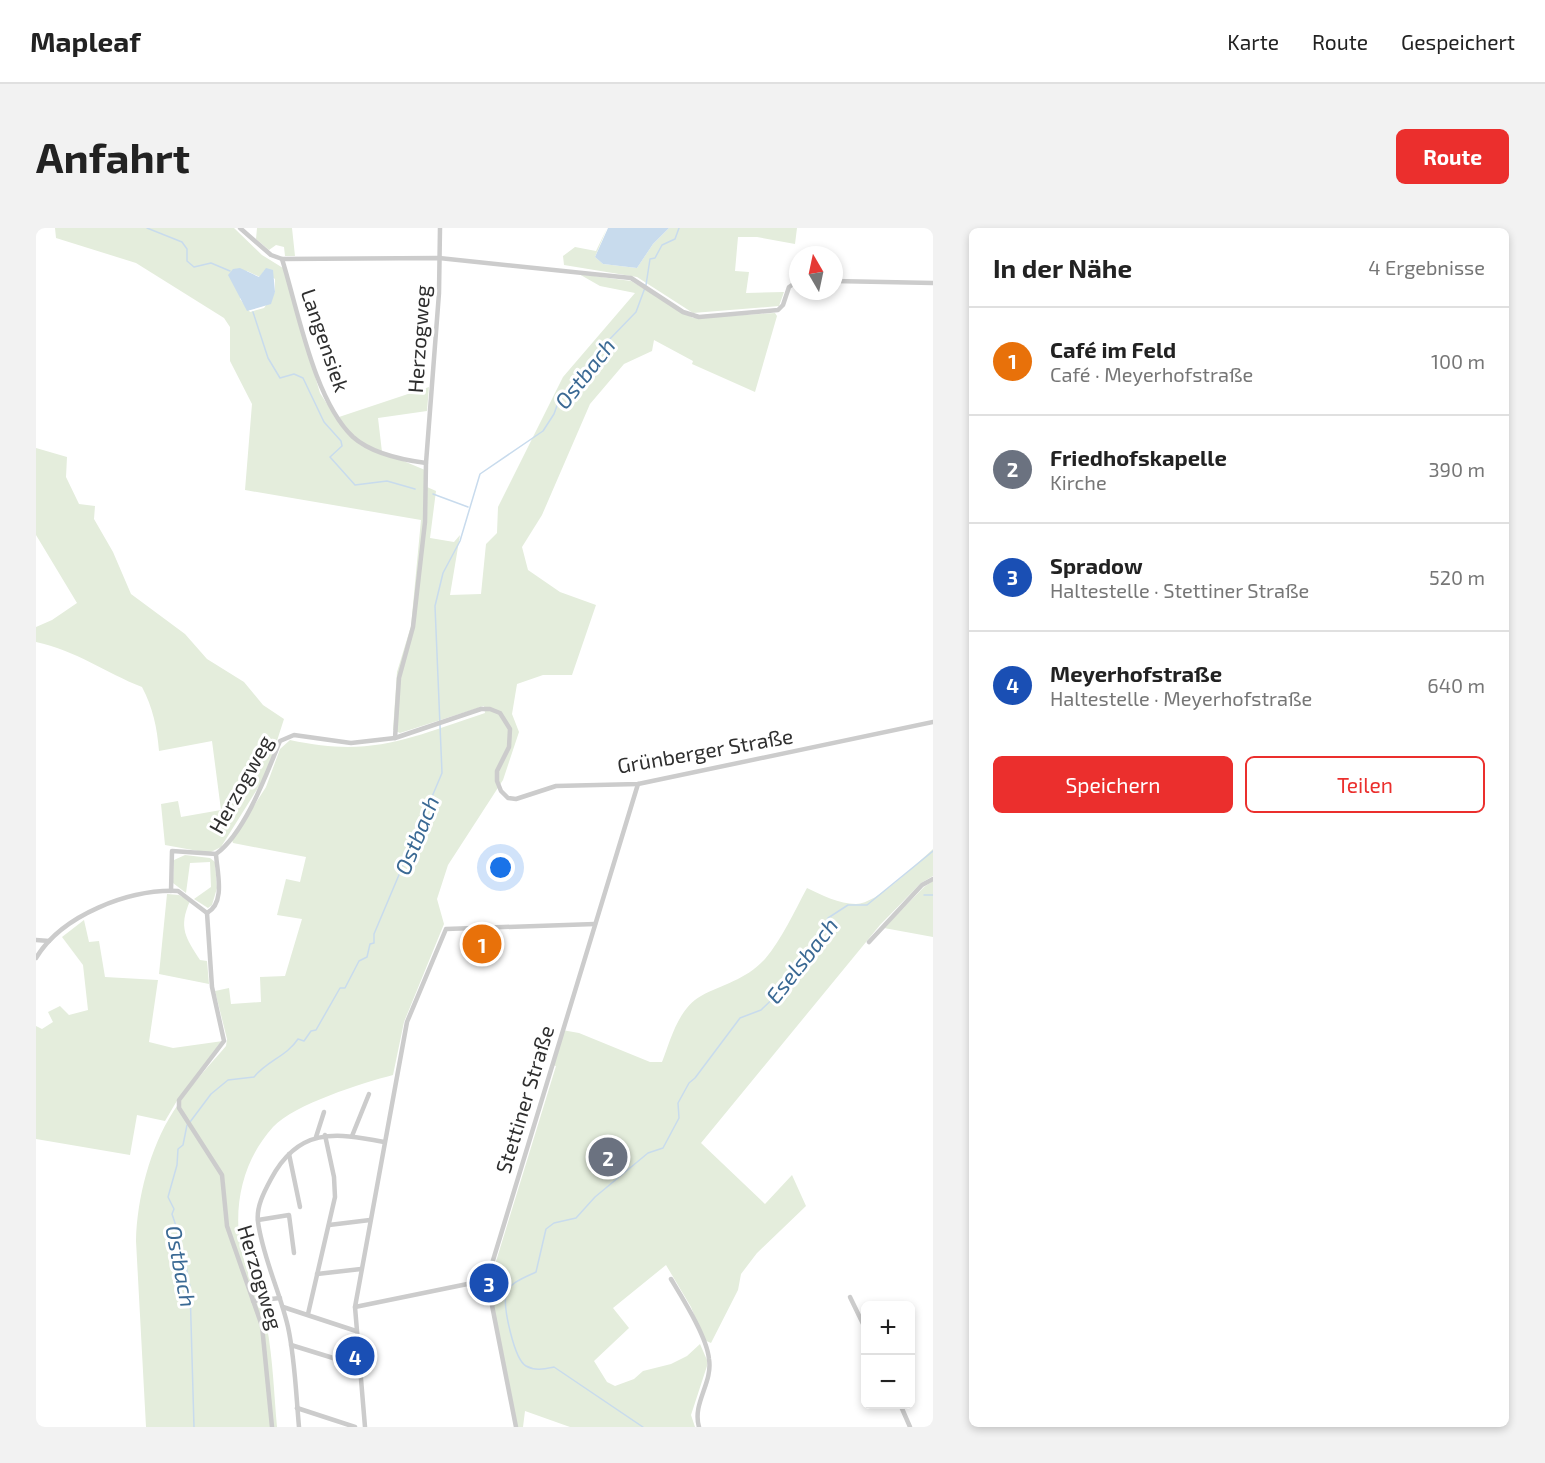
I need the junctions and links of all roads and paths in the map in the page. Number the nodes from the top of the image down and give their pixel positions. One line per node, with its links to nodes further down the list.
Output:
1 (240, 228): 4 (street)
2 (440, 228): 3 (street, Herzogweg)
3 (439, 258): 4 (street); 7 (street); 8 (street, Herzogweg)
4 (282, 259): 8 (street, Langensiek)
5 (843, 281): 6 (street)
6 (933, 283)
7 (789, 287)
8 (426, 463): 10 (street, Herzogweg)
9 (933, 722): 11 (street, Grünberger Straße)
10 (396, 738): 11 (street, Grünberger Straße); 12 (street, Herzogweg)
11 (638, 784): 16 (street, Stettiner Straße)
12 (216, 854): 14 (street); 15 (street, Herzogweg)
13 (933, 879): 19 (street)
14 (171, 891): 15 (street); 18 (street)
15 (207, 913): 39 (street, Herzogweg)
16 (595, 924): 26 (street); 36 (street, Stettiner Straße)
17 (36, 940): 18 (street)
18 (49, 941): 20 (street)
19 (869, 942)
20 (36, 958)
21 (369, 1094): 24 (street)
22 (324, 1112): 25 (street)
23 (326, 1135): 24 (street); 25 (street); 31 (street)
24 (352, 1136): 26 (street)
25 (316, 1137): 27 (street)
26 (384, 1142): 30 (street)
27 (289, 1154): 28 (street); 29 (street)
28 (300, 1207)
29 (258, 1220): 32 (street); 37 (street)
30 (369, 1220): 31 (street); 33 (street)
31 (329, 1225): 34 (street)
32 (294, 1253)
33 (361, 1269): 34 (street); 41 (street)
34 (317, 1274): 42 (street)
35 (671, 1279): 54 (street)
36 (487, 1280): 41 (street); 53 (street, Stettiner Straße)
37 (280, 1298): 39 (street); 40 (street)
38 (850, 1298): 43 (street)
39 (253, 1301): 49 (street, Herzogweg)
40 (283, 1307): 42 (street); 45 (street)
41 (355, 1307): 44 (street)
42 (308, 1314): 44 (street)
43 (861, 1320)
44 (356, 1331): 46 (street)
45 (291, 1345): 46 (street); 47 (street)
46 (360, 1366): 52 (street)
47 (297, 1408): 50 (street); 51 (street)
48 (902, 1409): 55 (street)
49 (272, 1427)
50 (299, 1427)
51 (355, 1427)
52 (365, 1427)
53 (516, 1427)
54 (699, 1427)
55 (910, 1427)

